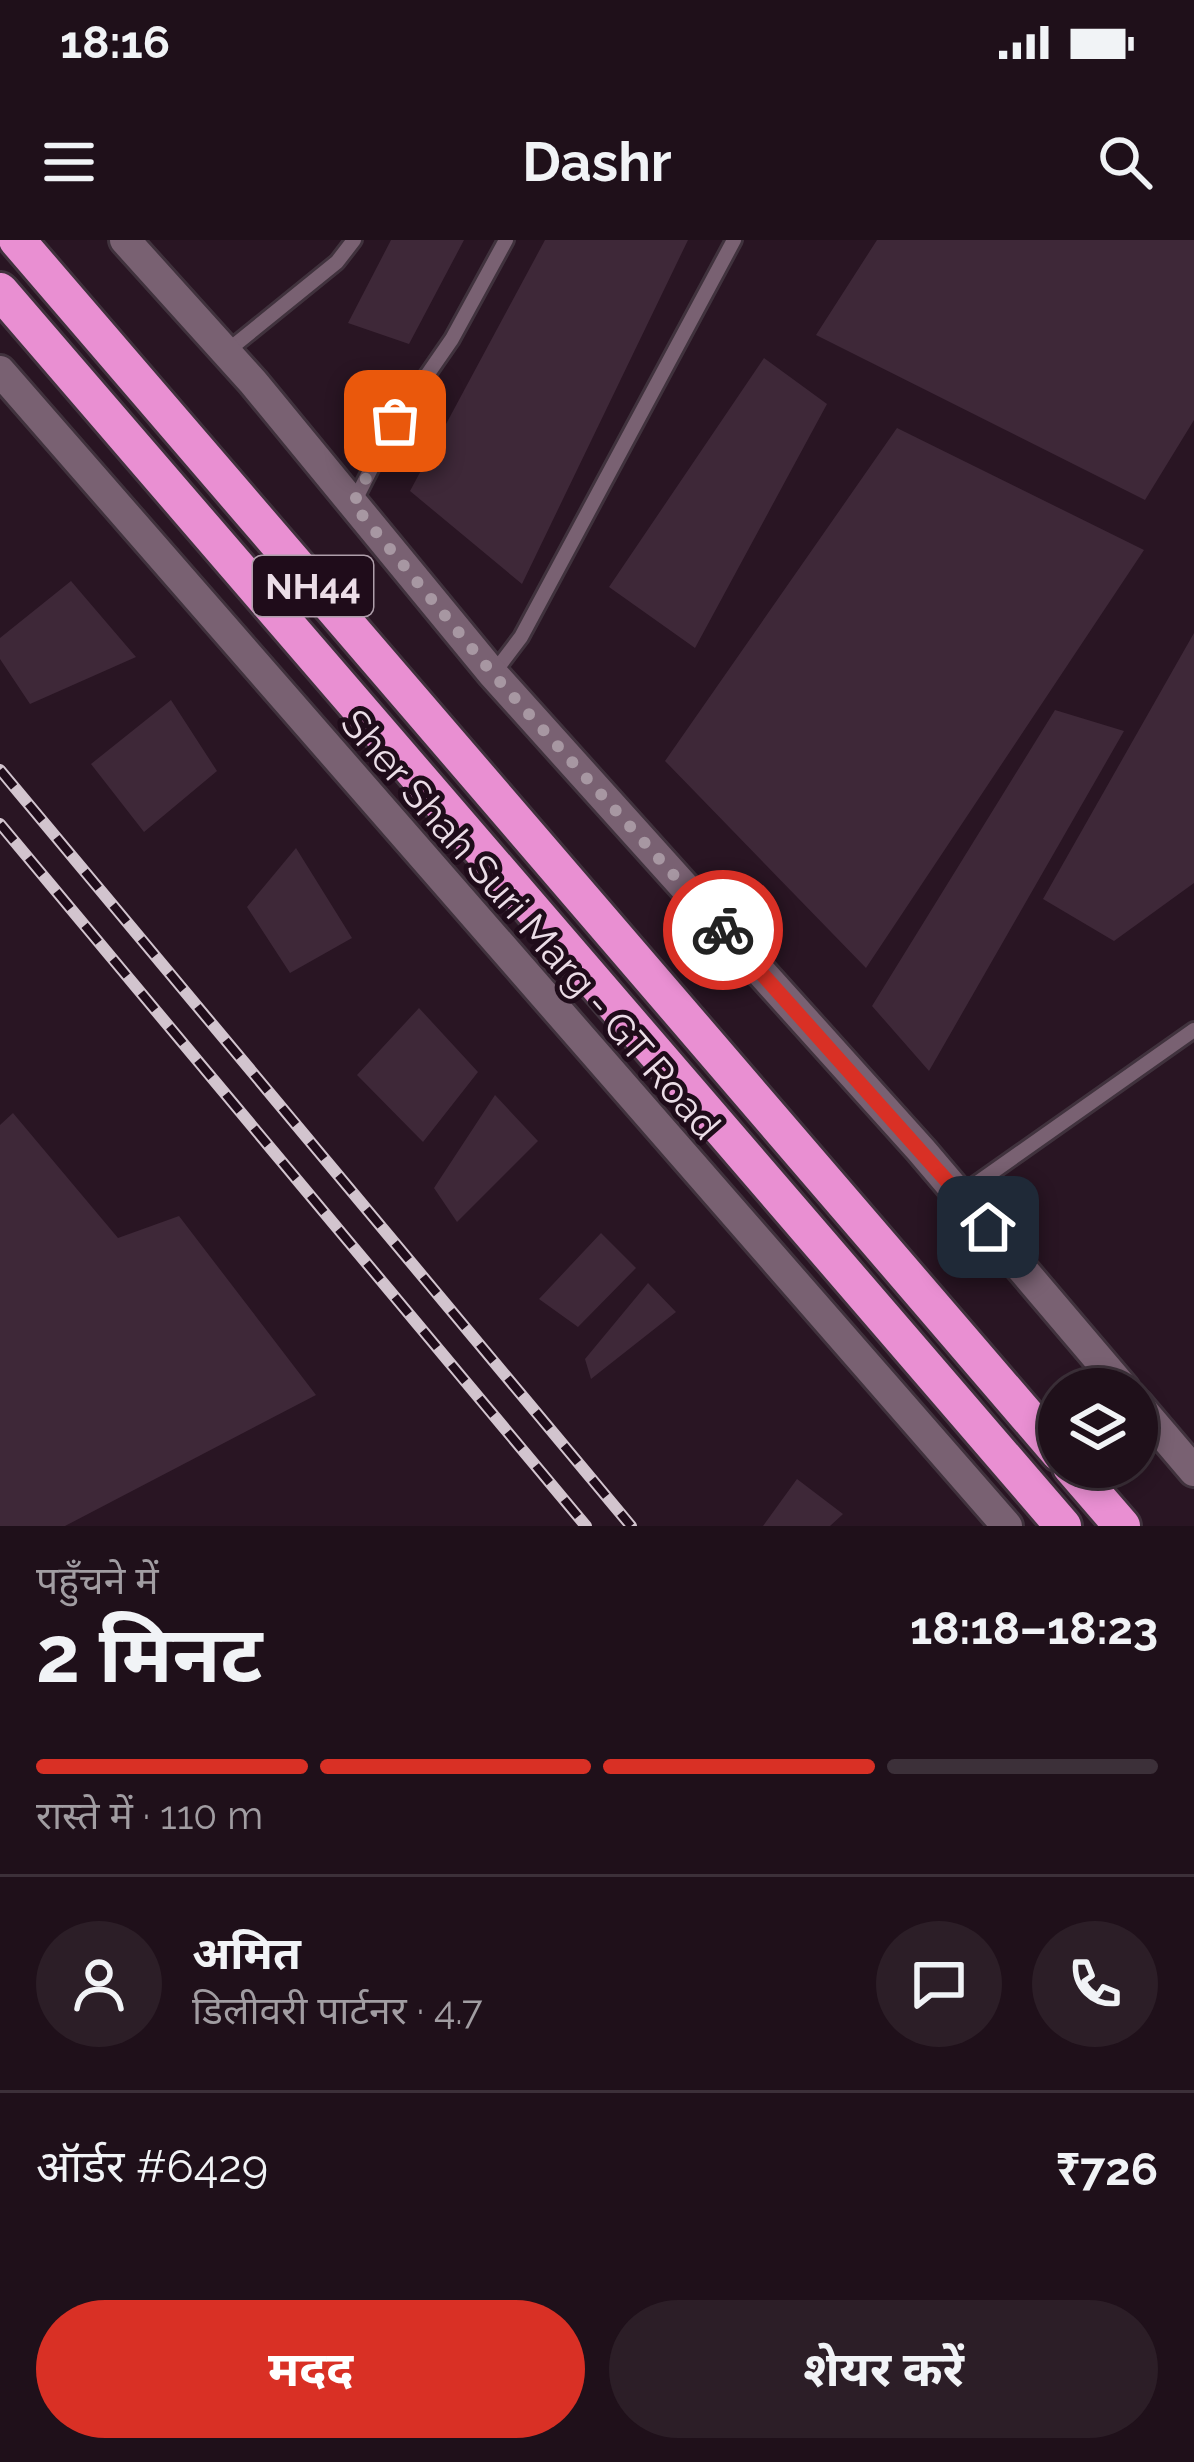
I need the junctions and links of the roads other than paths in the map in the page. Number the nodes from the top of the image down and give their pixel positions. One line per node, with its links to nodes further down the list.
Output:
1 (17, 240): 14 (highway, NH44)
2 (354, 240): 7 (lane)
3 (506, 240): 9 (lane)
4 (734, 240): 10 (lane)
5 (134, 244): 7 (street)
6 (0, 291): 19 (highway, NH44)
7 (226, 352): 9 (street)
8 (0, 371): 18 (street, Sher Shah Suri Marg - GT Road)
9 (353, 504): 10 (street)
10 (493, 674): 12 (street)
11 (1194, 1030): 12 (lane)
12 (960, 1195): 13 (street)
13 (1106, 1368)
14 (1038, 1429)
15 (1158, 1429): 16 (street)
16 (1194, 1471)
17 (1089, 1488): 20 (highway)
18 (1007, 1526)
19 (1063, 1526)
20 (1122, 1526)

